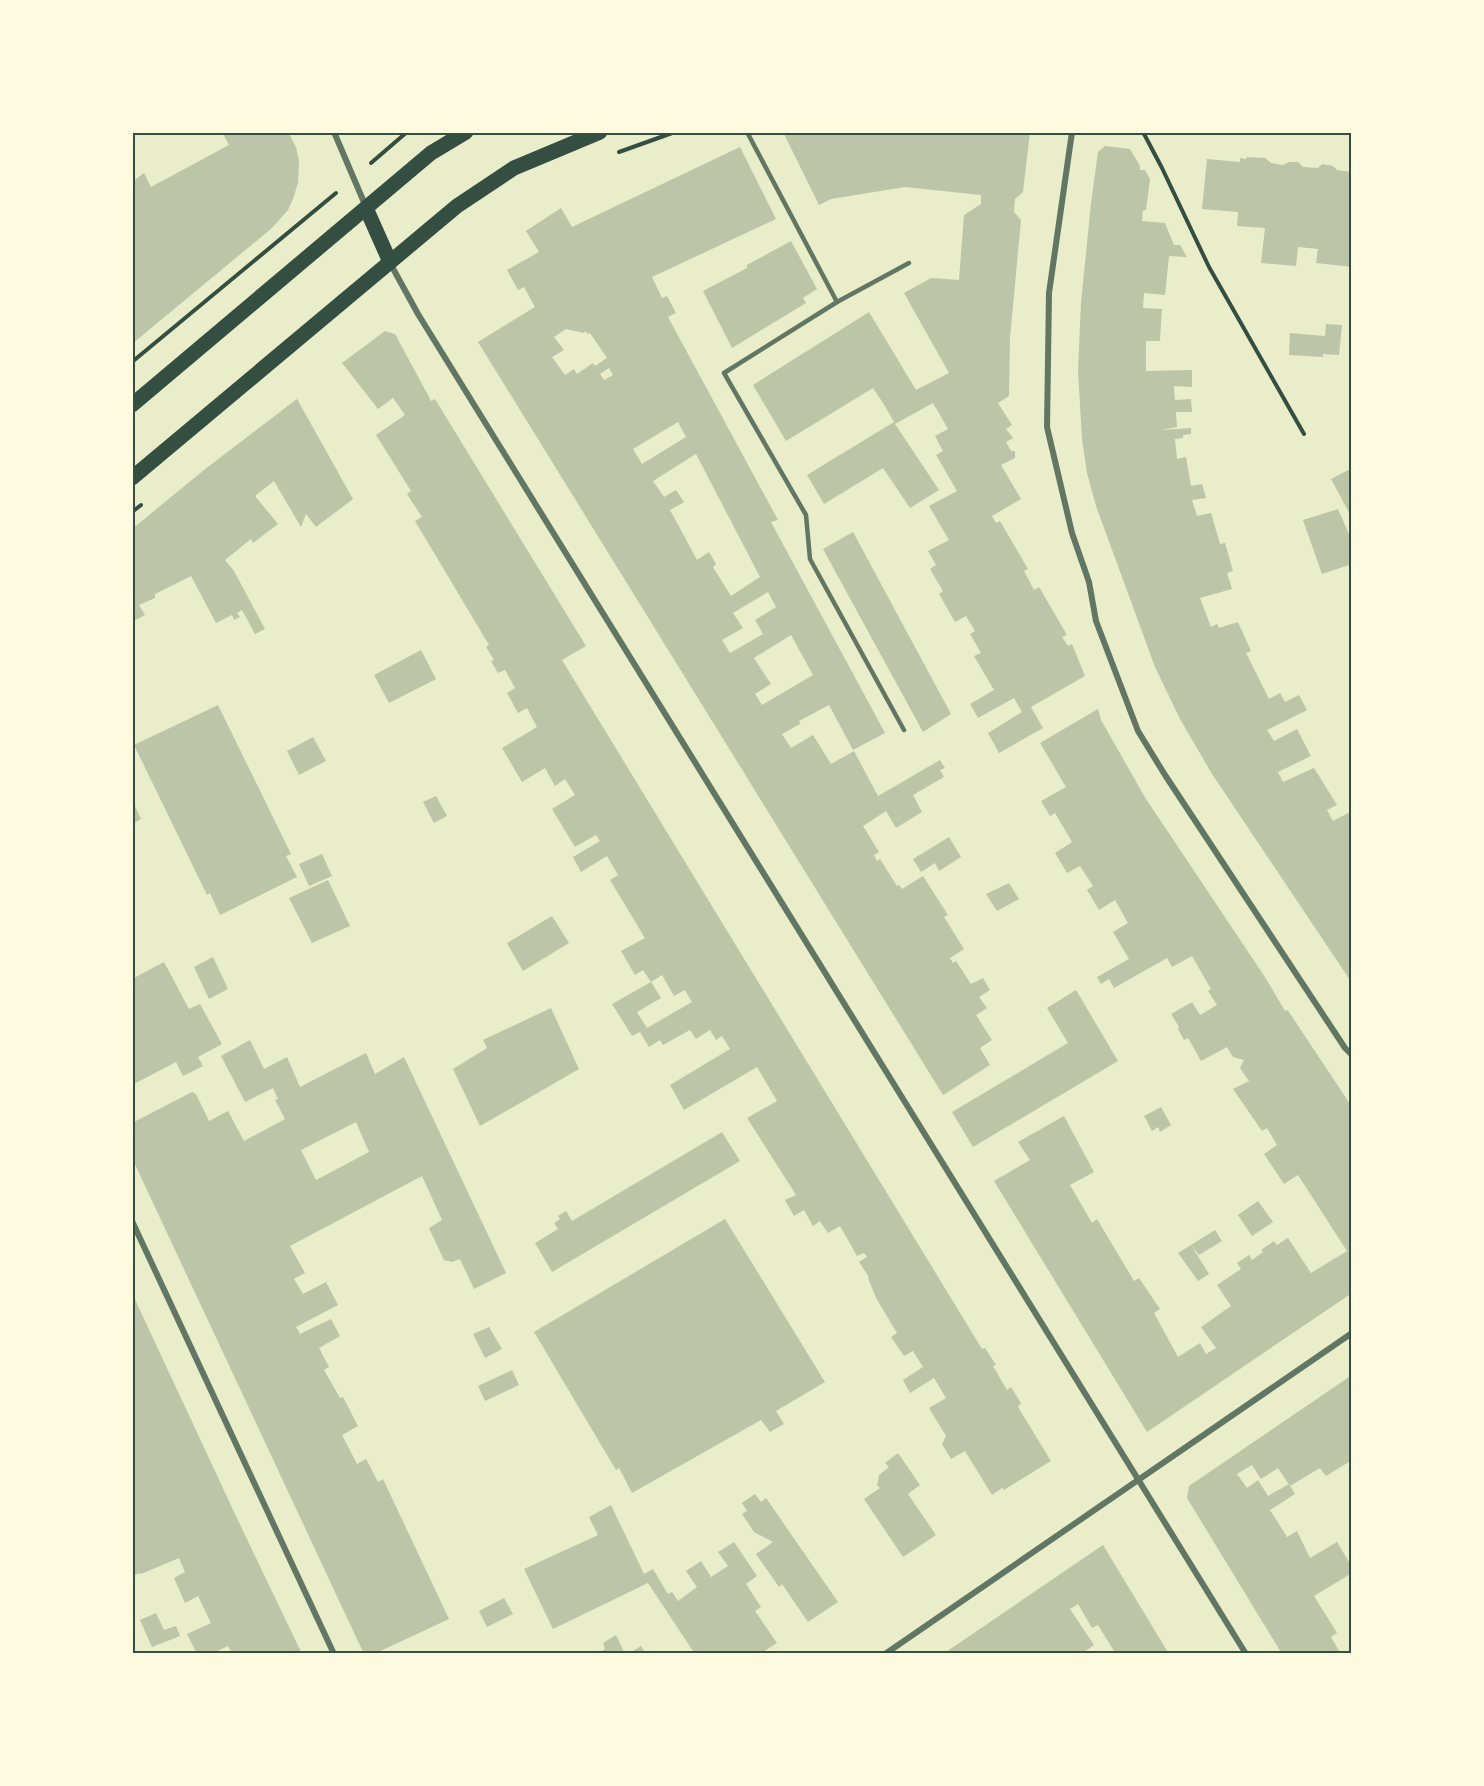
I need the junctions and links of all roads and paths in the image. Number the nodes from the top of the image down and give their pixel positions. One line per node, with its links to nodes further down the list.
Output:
1 (333, 132): 8 (street)
2 (407, 132): 8 (path)
3 (466, 132): 9 (main road)
4 (600, 132): 10 (main road)
5 (747, 132): 12 (lane)
6 (1072, 132): 18 (street)
7 (1143, 132): 15 (path)
8 (353, 178): 9 (street); 13 (path)
9 (366, 208): 10 (main road); 14 (main road)
10 (390, 262): 16 (main road); 21 (street)
11 (909, 263): 12 (lane)
12 (837, 302): 17 (lane)
13 (132, 362)
14 (132, 405)
15 (1304, 434)
16 (132, 478)
17 (904, 730)
18 (1352, 1055)
19 (132, 1221): 22 (street)
20 (1352, 1333): 21 (street)
21 (1139, 1481): 23 (street); 24 (street)
22 (334, 1654)
23 (885, 1654)
24 (1246, 1654)

